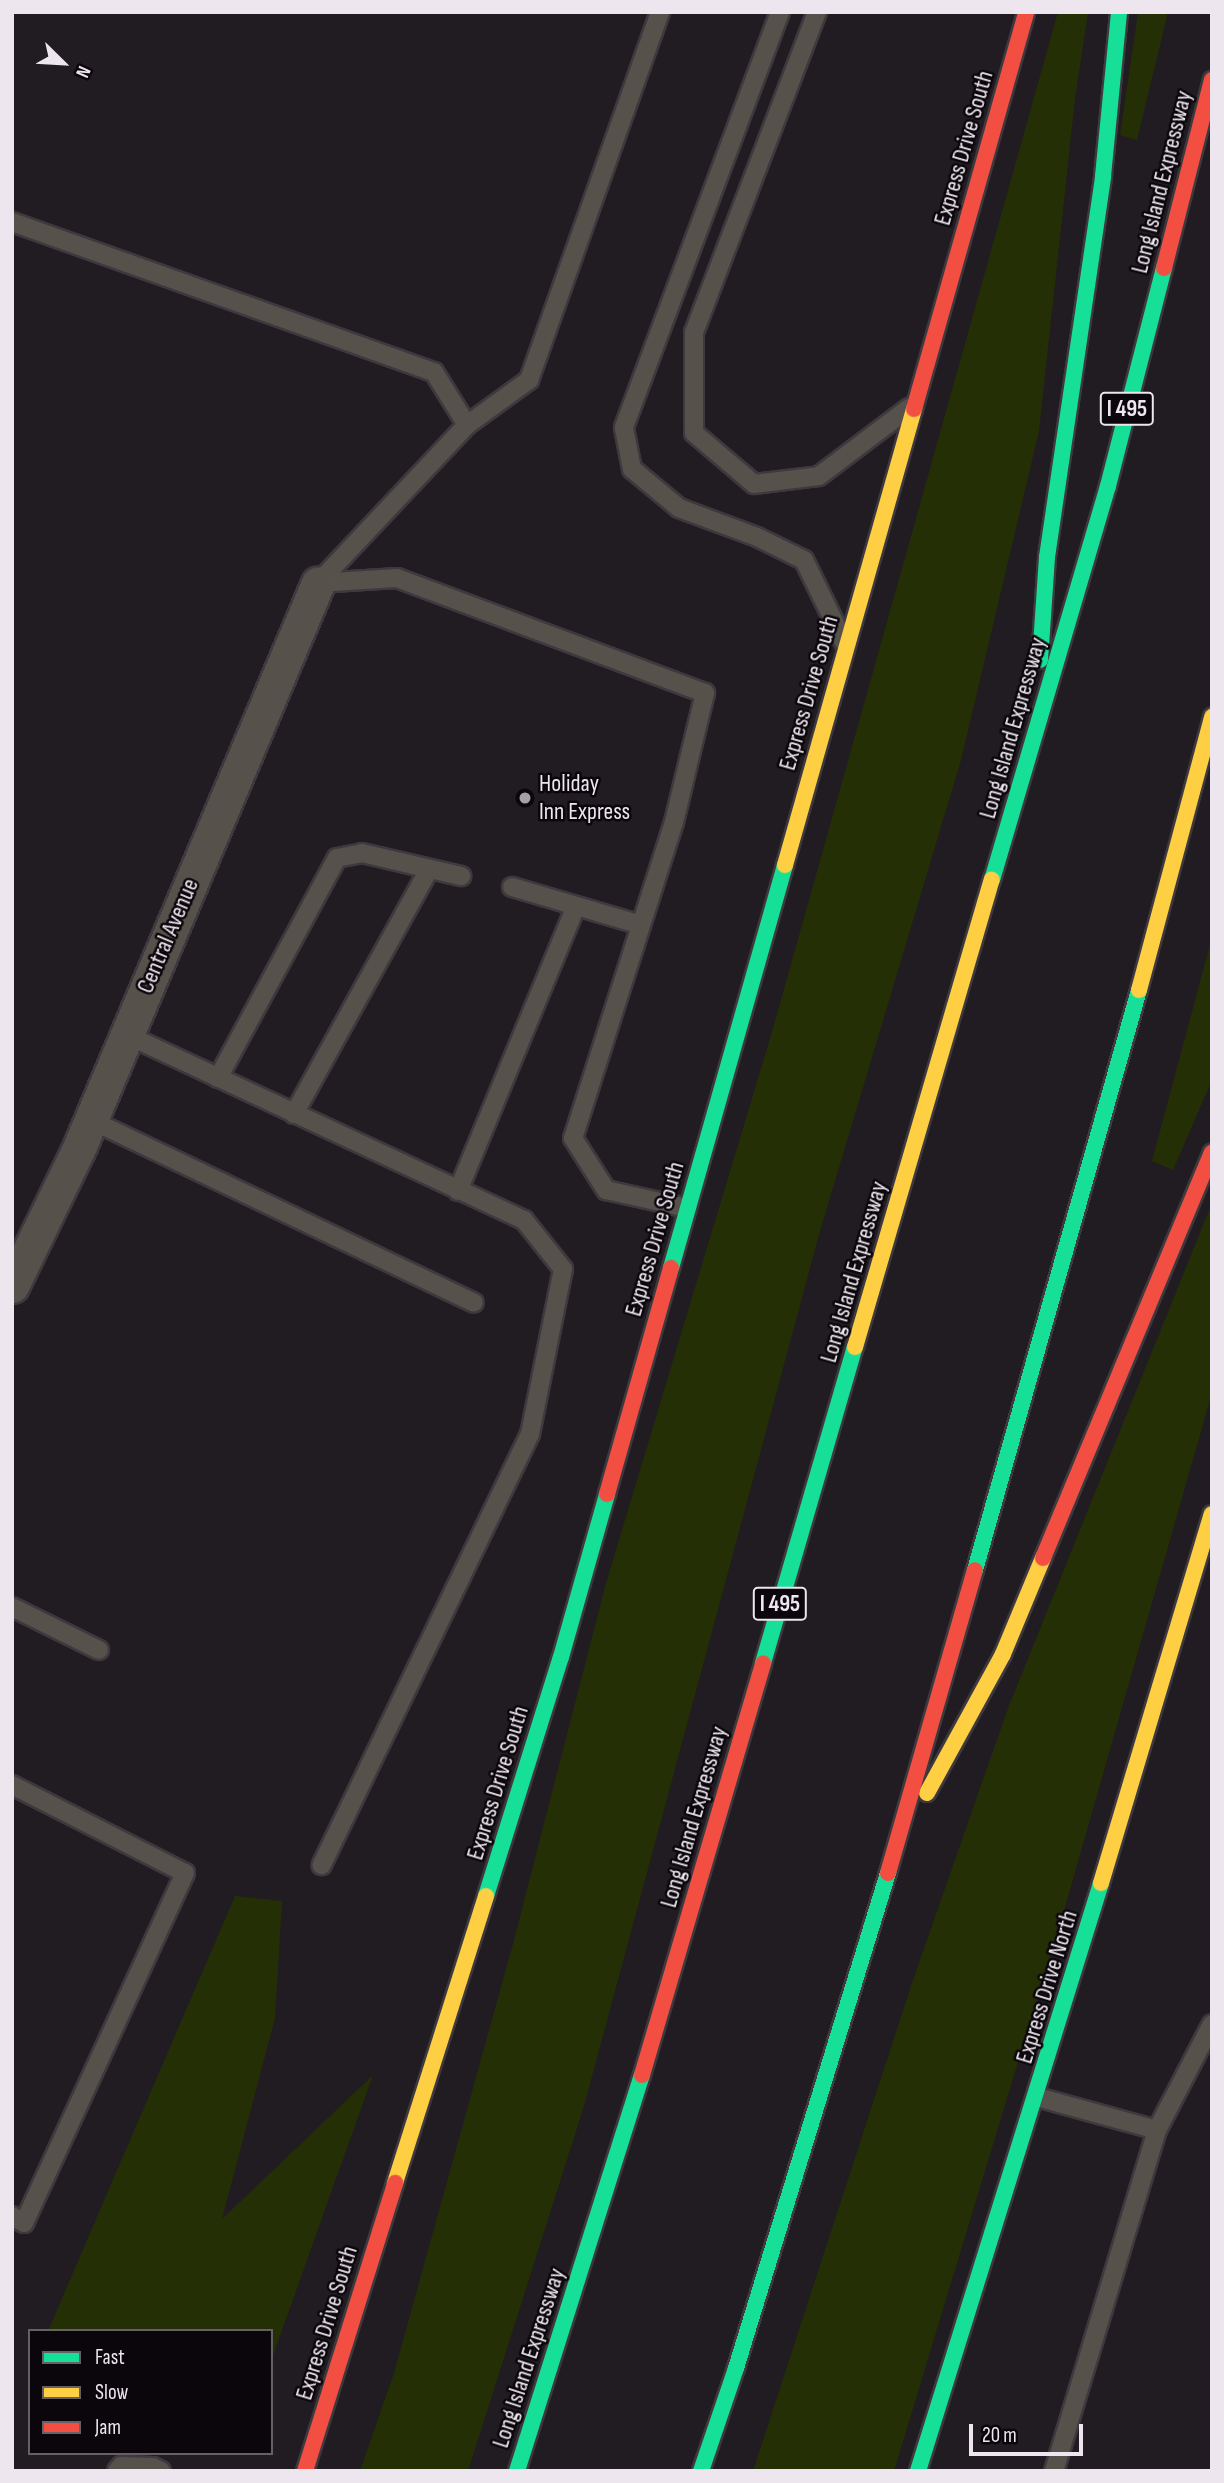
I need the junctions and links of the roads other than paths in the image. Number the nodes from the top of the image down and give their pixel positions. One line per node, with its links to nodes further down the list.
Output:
1 (660, 12): 9 (lane)
2 (780, 12): 11 (lane)
3 (817, 12): 8 (lane)
4 (1026, 12): 8 (main road, Express Drive South)
5 (1119, 12): 13 (main road)
6 (1212, 80): 13 (main road, Long Island Expressway / I 495)
7 (12, 222): 9 (lane)
8 (915, 404): 11 (main road, Express Drive South)
9 (467, 425): 10 (lane)
10 (318, 583): 18 (lane); 19 (street, Central Avenue)
11 (846, 646): 25 (main road, Express Drive South)
12 (1212, 717): 33 (main road)
13 (1035, 735): 42 (main road, Long Island Expressway / I 495)
14 (429, 869): 15 (lane); 20 (lane); 21 (lane)
15 (461, 876)
16 (512, 887): 17 (lane)
17 (576, 906): 18 (lane); 24 (lane)
18 (641, 925): 25 (lane)
19 (127, 1035): 20 (lane); 22 (street, Central Avenue)
20 (218, 1078): 21 (lane)
21 (294, 1114): 24 (lane)
22 (91, 1120): 26 (street, Central Avenue); 27 (lane)
23 (1212, 1153): 33 (main road)
24 (458, 1191): 34 (lane)
25 (687, 1208): 41 (main road, Express Drive South)
26 (12, 1286)
27 (474, 1303)
28 (1212, 1514): 29 (main road, Express Drive North)
29 (1206, 1555): 36 (main road, Express Drive North)
30 (12, 1607): 31 (lane)
31 (99, 1650)
32 (12, 1785): 38 (lane)
33 (895, 1850): 43 (main road)
34 (322, 1865)
35 (1212, 2024): 37 (lane)
36 (1037, 2097): 37 (lane); 44 (main road, Express Drive North)
37 (1157, 2130): 45 (lane)
38 (12, 2216)
39 (117, 2471): 40 (lane)
40 (161, 2471)
41 (305, 2471)
42 (517, 2471)
43 (701, 2471)
44 (918, 2471)
45 (1054, 2471)

